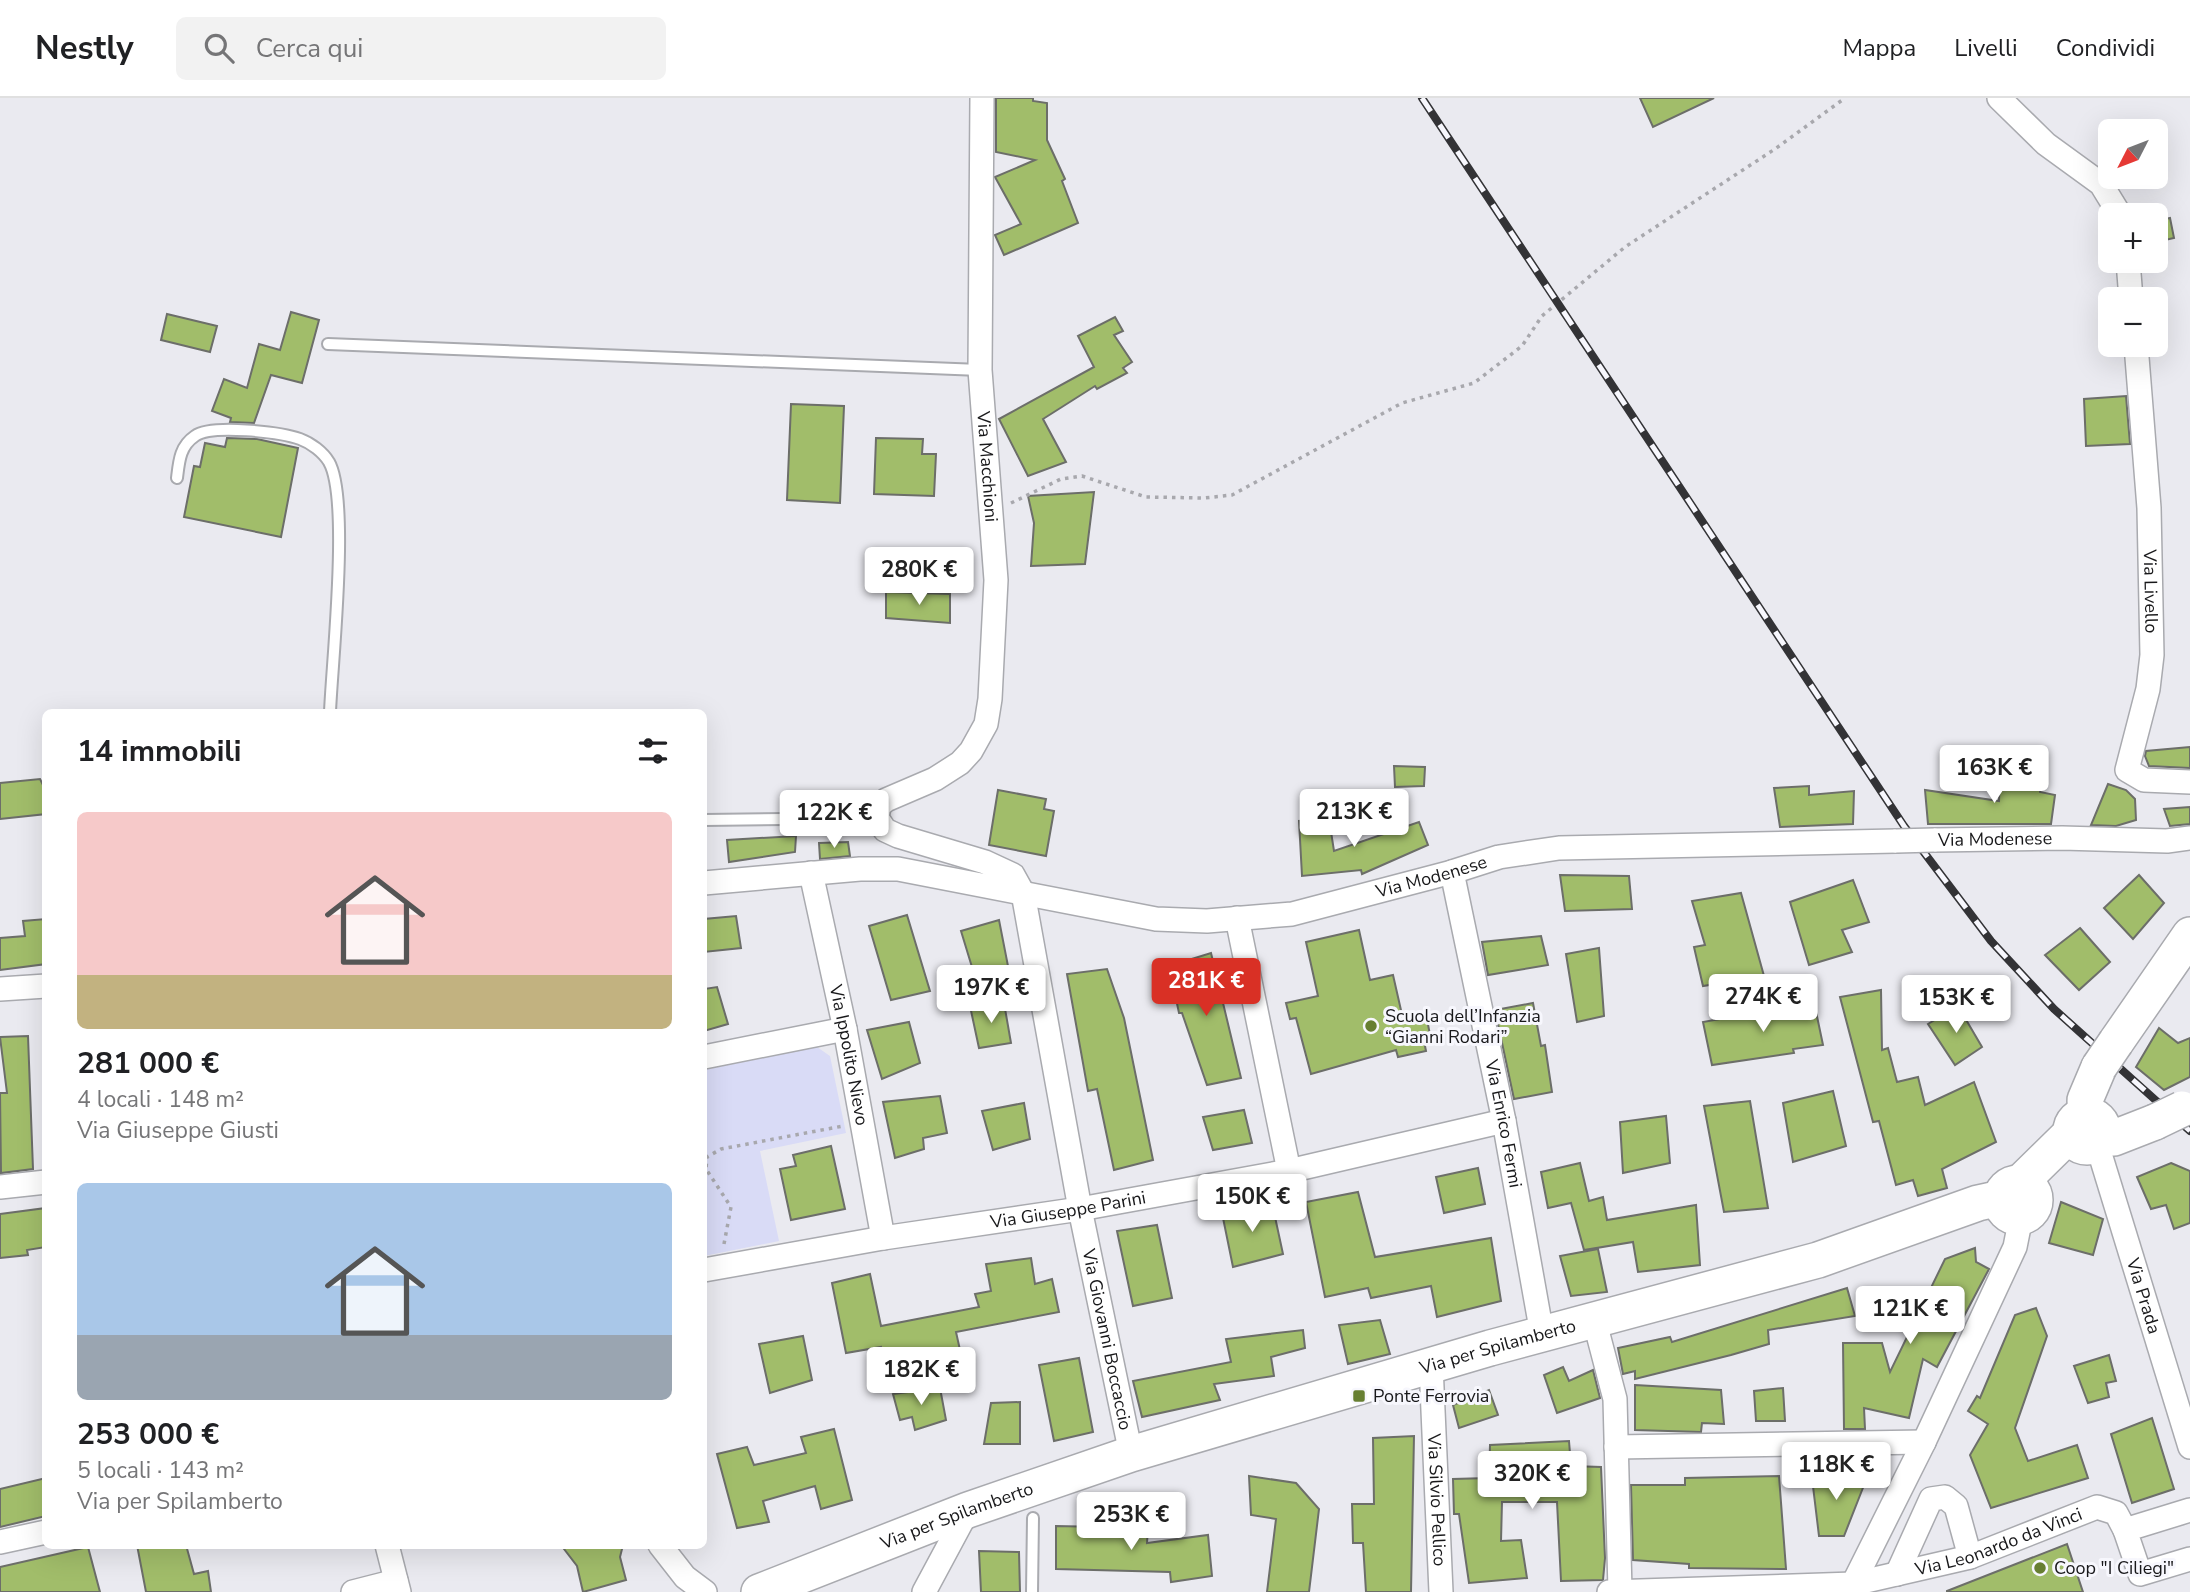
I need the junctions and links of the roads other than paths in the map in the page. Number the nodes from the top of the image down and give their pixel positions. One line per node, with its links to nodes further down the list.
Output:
1 (982, 98): 6 (street, Via Macchioni)
2 (1998, 98): 3 (street)
3 (2113, 203)
4 (328, 344): 6 (lane)
5 (2137, 357): 9 (street, Via Livello)
6 (980, 370): 10 (street, Via Macchioni)
7 (177, 478): 8 (lane)
8 (330, 709)
9 (2190, 782)
10 (877, 818): 11 (lane); 17 (street)
11 (707, 820)
12 (2179, 839): 13 (street, Via Modenese); 14 (street, Via Modenese, bridge)
13 (2190, 850)
14 (1452, 872): 18 (street, Via Modenese); 25 (street, Via Enrico Fermi)
15 (811, 873): 16 (street, Via Modenese); 17 (street, Via Modenese); 22 (street, Via Ippolito Nievo)
16 (707, 883)
17 (1023, 893): 18 (street, Via Modenese); 31 (street, Via Giovanni Boccaccio)
18 (1237, 918): 27 (street)
19 (2190, 935): 26 (main road)
20 (42, 986): 21 (street)
21 (0, 989)
22 (845, 1029): 23 (street); 32 (street, Via Ippolito Nievo)
23 (707, 1056)
24 (2176, 1112): 26 (main road)
25 (1504, 1121): 27 (street, Via Giuseppe Parini); 35 (street, Via Enrico Fermi)
26 (2088, 1135): 30 (main road, Via per Spilamberto); 39 (street, Via Prada)
27 (1289, 1171): 31 (street, Via Giuseppe Parini)
28 (42, 1182): 29 (street)
29 (0, 1187)
30 (2019, 1199): 34 (main road, Via per Spilamberto); 37 (street)
31 (1080, 1209): 32 (street, Via Giuseppe Parini); 40 (street, Via Giovanni Boccaccio)
32 (883, 1238): 33 (street, Via Giuseppe Parini)
33 (707, 1276)
34 (1594, 1319): 35 (main road, Via per Spilamberto); 38 (street)
35 (1542, 1334): 36 (main road, Via per Spilamberto)
36 (1431, 1366): 40 (main road, Via per Spilamberto); 60 (street, Via Silvio Pellico)
37 (1924, 1441): 38 (street); 53 (street)
38 (1616, 1447): 54 (street)
39 (2190, 1447)
40 (1131, 1454): 41 (main road, Via per Spilamberto)
41 (968, 1510): 57 (main road, Via per Spilamberto); 58 (street)
42 (2190, 1510): 44 (street)
43 (1033, 1518): 59 (lane)
44 (2125, 1530): 49 (street, Via Leonardo da Vinci); 50 (street)
45 (42, 1533): 46 (street)
46 (0, 1542)
47 (388, 1549): 52 (street)
48 (664, 1553): 56 (street)
49 (1970, 1557): 51 (street, Via Leonardo da Vinci); 51 (street)
50 (2190, 1559)
51 (1897, 1574): 53 (street, Via Leonardo da Vinci)
52 (397, 1587): 55 (street)
53 (1851, 1588): 54 (street, Via Leonardo da Vinci)
54 (1620, 1591): 61 (street, Via Leonardo da Vinci)
55 (353, 1592)
56 (705, 1592)
57 (759, 1592)
58 (924, 1592)
59 (1032, 1592)
60 (1441, 1592)
61 (1609, 1592)

